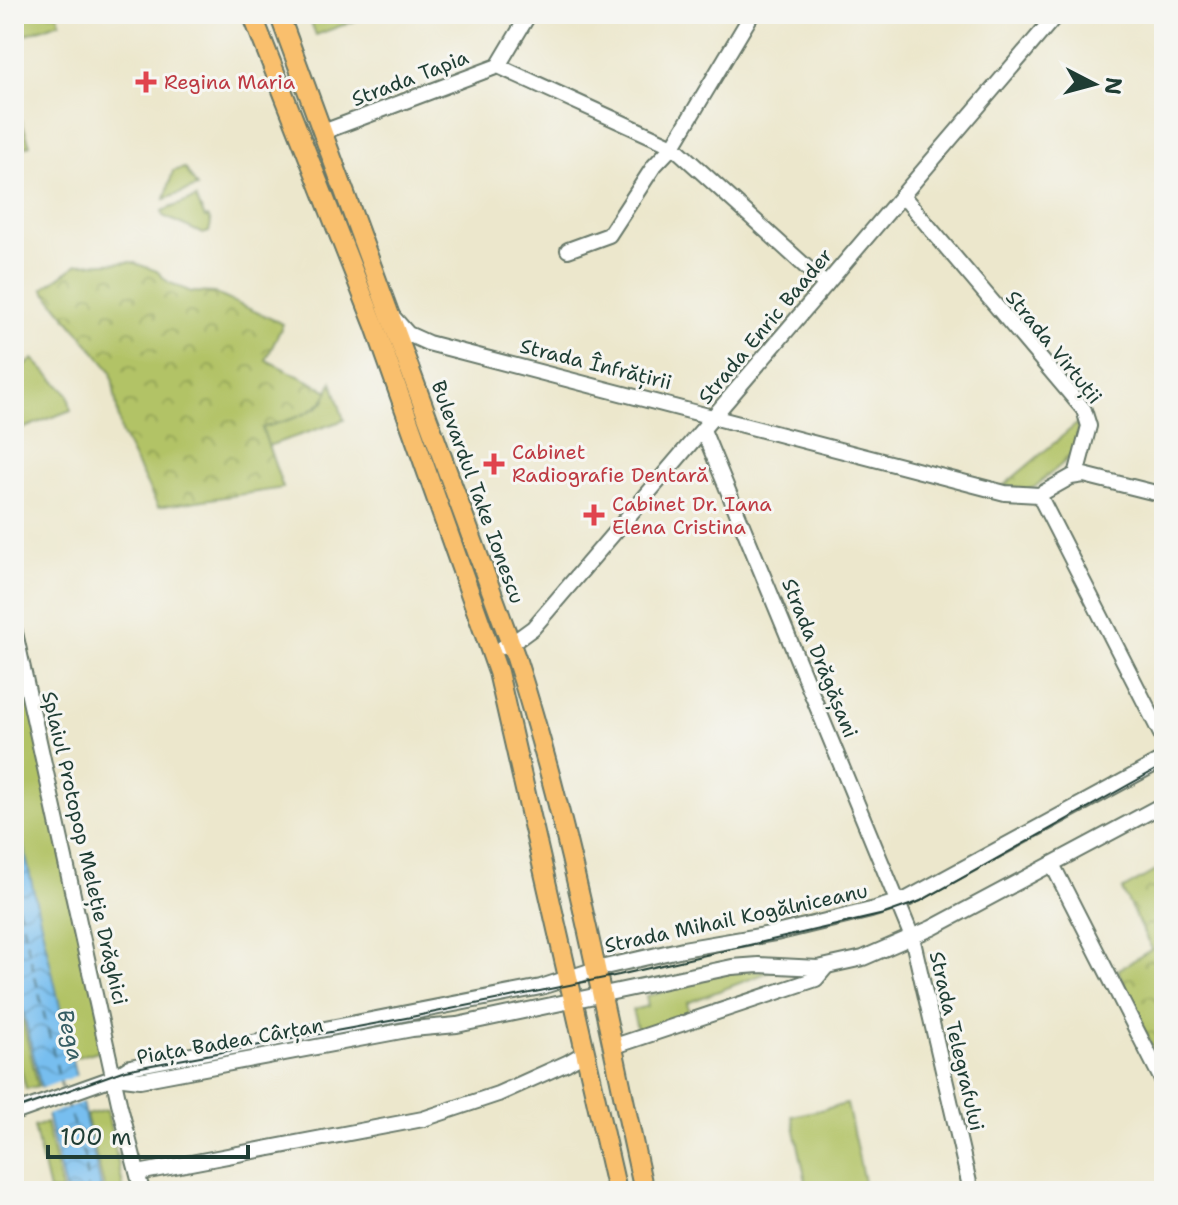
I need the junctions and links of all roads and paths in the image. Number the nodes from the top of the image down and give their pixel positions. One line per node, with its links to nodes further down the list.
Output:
1 (252, 14): 20 (main road)
2 (279, 14): 7 (main road, Bulevardul Take Ionescu)
3 (529, 14): 6 (street, Strada Tapia)
4 (752, 14): 8 (street)
5 (1057, 14): 9 (street, Strada Enric Baader)
6 (498, 66): 7 (street, Strada Tapia); 8 (street)
7 (323, 132): 12 (main road, Bulevardul Take Ionescu)
8 (673, 146): 10 (street); 11 (street)
9 (902, 195): 11 (street, Strada Enric Baader); 15 (street, Strada Virtuții)
10 (568, 250)
11 (826, 285): 13 (street, Strada Enric Baader)
12 (388, 310): 13 (street, Strada Înfrățirii); 19 (main road, Bulevardul Take Ionescu)
13 (715, 415): 14 (street, Strada Enric Baader); 16 (street, Strada Înfrățirii)
14 (703, 430): 19 (street, Strada Enric Baader); 25 (street, Strada Drăgășani)
15 (1076, 475): 16 (street); 17 (street)
16 (1039, 495): 21 (street)
17 (1164, 495)
18 (14, 628): 34 (street, Splaiul Protopop Meleție Drăghici)
19 (511, 644): 20 (street, Strada Enric Baader); 28 (main road, Bulevardul Take Ionescu)
20 (491, 650): 29 (main road)
21 (1164, 740)
22 (1164, 759): 25 (street, Strada Mihail Kogălniceanu)
23 (1164, 804): 24 (street)
24 (1052, 864): 26 (street); 35 (street)
25 (899, 902): 26 (street, Strada Telegrafului); 28 (street, Strada Mihail Kogălniceanu)
26 (912, 937): 27 (street); 41 (street, Strada Telegrafului)
27 (826, 967): 30 (street); 32 (street)
28 (596, 969): 29 (street, Strada Mihail Kogălniceanu); 30 (main road, Bulevardul Take Ionescu)
29 (570, 978): 31 (main road); 34 (street, Piața Badea Cârțan)
30 (601, 995): 31 (street); 32 (main road, Bulevardul Take Ionescu)
31 (575, 1001): 33 (main road); 34 (street, Piața Badea Cârțan)
32 (612, 1047): 40 (main road, Bulevardul Take Ionescu)
33 (586, 1052): 37 (street); 39 (main road)
34 (109, 1079): 36 (street); 37 (street, Splaiul Protopop Meleție Drăghici)
35 (1164, 1084)
36 (16, 1113)
37 (138, 1173): 38 (street, Splaiul Protopop Meleție Drăghici)
38 (142, 1191)
39 (617, 1191)
40 (644, 1191)
41 (971, 1191)

